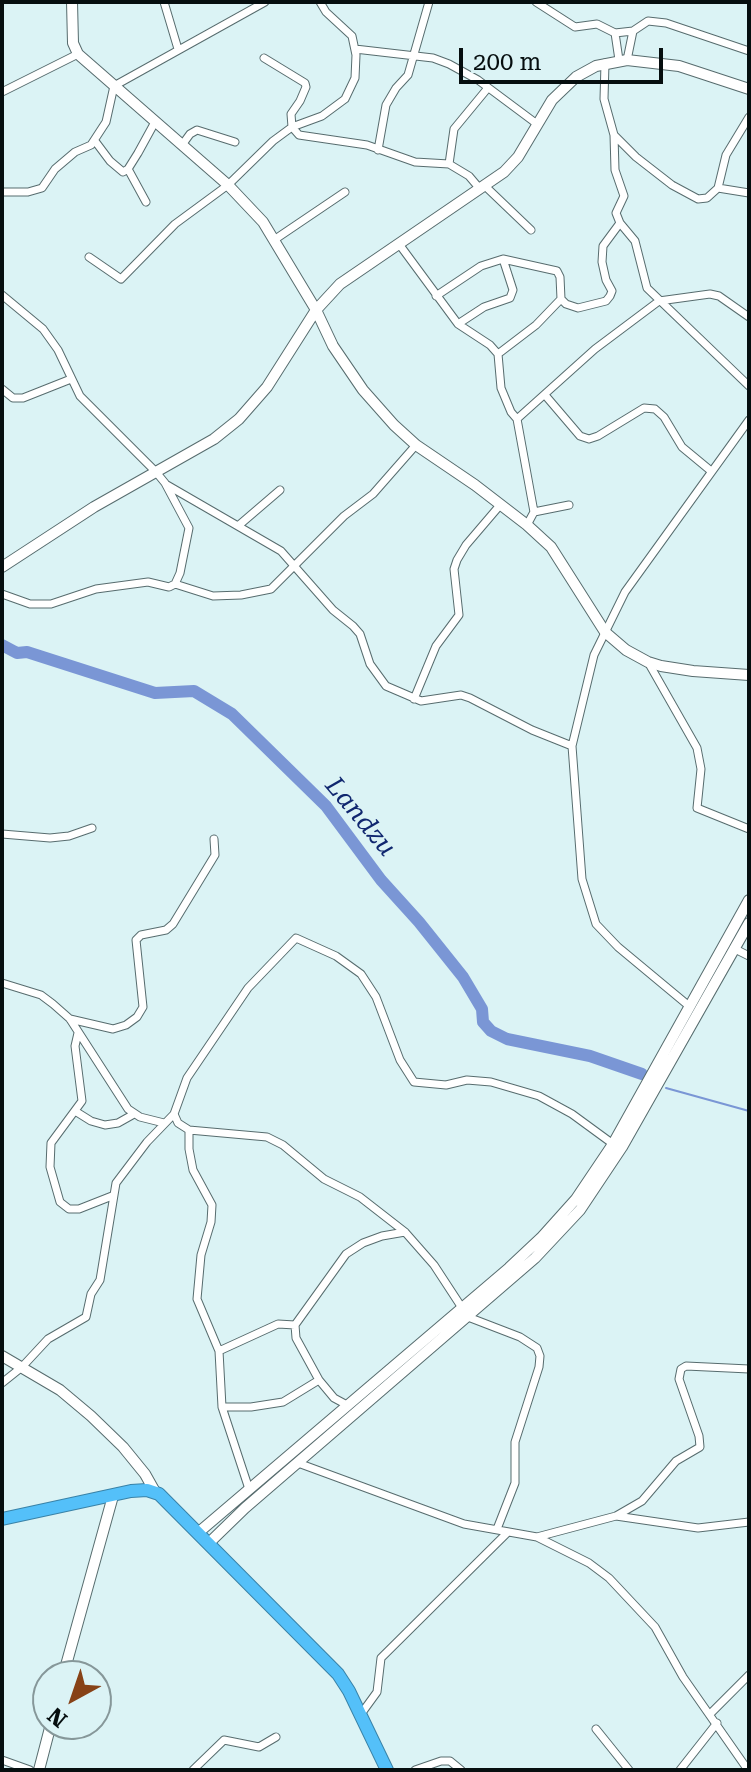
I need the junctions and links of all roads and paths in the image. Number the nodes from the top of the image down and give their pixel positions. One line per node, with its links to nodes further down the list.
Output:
1 (72, 2): 12 (street)
2 (164, 2): 9 (street)
3 (265, 2): 9 (street)
4 (320, 2): 10 (street)
5 (429, 2): 13 (street)
6 (536, 2): 8 (street)
7 (633, 31): 8 (street); 11 (street); 15 (street)
8 (615, 33): 15 (street)
9 (178, 49): 17 (street)
10 (355, 49): 13 (street); 24 (street)
11 (749, 51)
12 (78, 54): 17 (street); 20 (street)
13 (413, 57): 18 (street); 29 (street)
14 (264, 58): 24 (street)
15 (623, 60): 16 (street); 19 (street)
16 (605, 63): 23 (street); 25 (street)
17 (114, 86): 22 (street); 26 (street)
18 (487, 89): 23 (street); 30 (street)
19 (749, 89)
20 (2, 92)
21 (749, 117): 34 (street)
22 (155, 122): 28 (street); 31 (street)
23 (537, 124): 33 (street)
24 (292, 127): 29 (street); 32 (street)
25 (614, 135): 34 (street); 39 (street)
26 (95, 141): 31 (street); 35 (street)
27 (235, 142): 28 (street)
28 (182, 145): 32 (street)
29 (378, 150): 30 (street)
30 (449, 164): 33 (street)
31 (128, 169): 38 (street)
32 (228, 185): 41 (street); 43 (street)
33 (482, 187): 40 (street); 42 (street)
34 (718, 188): 37 (street)
35 (2, 192)
36 (345, 192): 41 (street)
37 (749, 193)
38 (146, 202)
39 (620, 223): 47 (street); 48 (street)
40 (531, 230)
41 (274, 240): 49 (street)
42 (399, 244): 46 (street); 49 (street)
43 (89, 257)
44 (503, 259): 46 (street); 47 (street); 51 (street)
45 (2, 295): 53 (street)
46 (436, 296): 51 (street)
47 (561, 299): 52 (street)
48 (659, 301): 50 (street); 54 (street); 56 (street)
49 (316, 310): 59 (street); 61 (street)
50 (749, 317)
51 (458, 324): 52 (street)
52 (498, 354): 57 (street)
53 (71, 379): 55 (street); 61 (street)
54 (749, 386)
55 (2, 389)
56 (545, 395): 57 (street); 60 (street)
57 (517, 419): 66 (street)
58 (749, 420): 60 (street)
59 (416, 445): 64 (street); 70 (street)
60 (711, 471): 73 (street)
61 (156, 472): 62 (street); 69 (street)
62 (165, 483): 68 (street); 71 (street)
63 (280, 490): 68 (street)
64 (501, 504): 67 (street); 76 (street)
65 (569, 505): 66 (street)
66 (534, 512): 67 (street)
67 (527, 525): 73 (street)
68 (238, 526): 70 (street)
69 (2, 567)
70 (295, 567): 71 (street); 76 (street)
71 (175, 584): 72 (street)
72 (2, 594)
73 (605, 632): 74 (street); 77 (street)
74 (648, 662): 75 (street); 79 (street)
75 (749, 675)
76 (414, 699): 77 (street)
77 (572, 746): 87 (street)
78 (92, 828): 80 (street)
79 (749, 829)
80 (2, 834)
81 (214, 839): 88 (street)
82 (749, 900): 87 (street)
83 (749, 923): 84 (street)
84 (735, 949): 85 (street); 98 (street)
85 (749, 956)
86 (2, 983): 88 (street)
87 (689, 1006): 95 (street)
88 (70, 1019): 89 (street)
89 (78, 1033): 90 (street); 91 (street)
90 (75, 1111): 91 (street); 96 (street)
91 (134, 1114): 93 (street)
92 (174, 1114): 93 (street); 94 (street); 95 (street)
93 (164, 1123): 96 (street)
94 (189, 1130): 97 (street); 100 (street)
95 (613, 1144): 98 (street)
96 (112, 1196): 102 (street)
97 (405, 1232): 98 (street); 99 (street)
98 (465, 1312): 106 (street); 108 (street); 115 (street)
99 (295, 1325): 100 (street); 104 (street)
100 (219, 1351): 107 (street)
101 (2, 1356): 102 (street)
102 (22, 1367): 105 (street); 110 (street)
103 (749, 1369): 112 (street)
104 (319, 1380): 106 (street); 107 (street)
105 (2, 1383)
106 (347, 1405): 109 (street)
107 (222, 1407): 109 (street)
108 (298, 1463): 115 (street); 119 (street)
109 (249, 1489): 116 (street)
110 (154, 1490): 111 (highway); 116 (highway)
111 (113, 1496): 113 (highway); 120 (street)
112 (616, 1516): 114 (street); 118 (street)
113 (2, 1519)
114 (749, 1522)
115 (497, 1529): 117 (street)
116 (199, 1532): 119 (highway)
117 (508, 1532): 118 (street); 122 (street)
118 (537, 1537): 123 (street)
119 (210, 1542): 122 (highway)
120 (67, 1660)
121 (749, 1675): 123 (street)
122 (361, 1714): 134 (highway)
123 (710, 1714): 124 (street)
124 (717, 1723): 129 (street); 138 (street)
125 (596, 1729): 137 (street)
126 (276, 1737): 133 (street)
127 (47, 1740): 132 (street)
128 (749, 1750): 129 (street)
129 (739, 1757): 139 (street)
130 (2, 1760): 131 (street)
131 (30, 1770)
132 (39, 1770)
133 (193, 1770)
134 (387, 1770)
135 (415, 1770): 136 (street)
136 (461, 1770)
137 (629, 1770)
138 (680, 1770)
139 (748, 1770)

